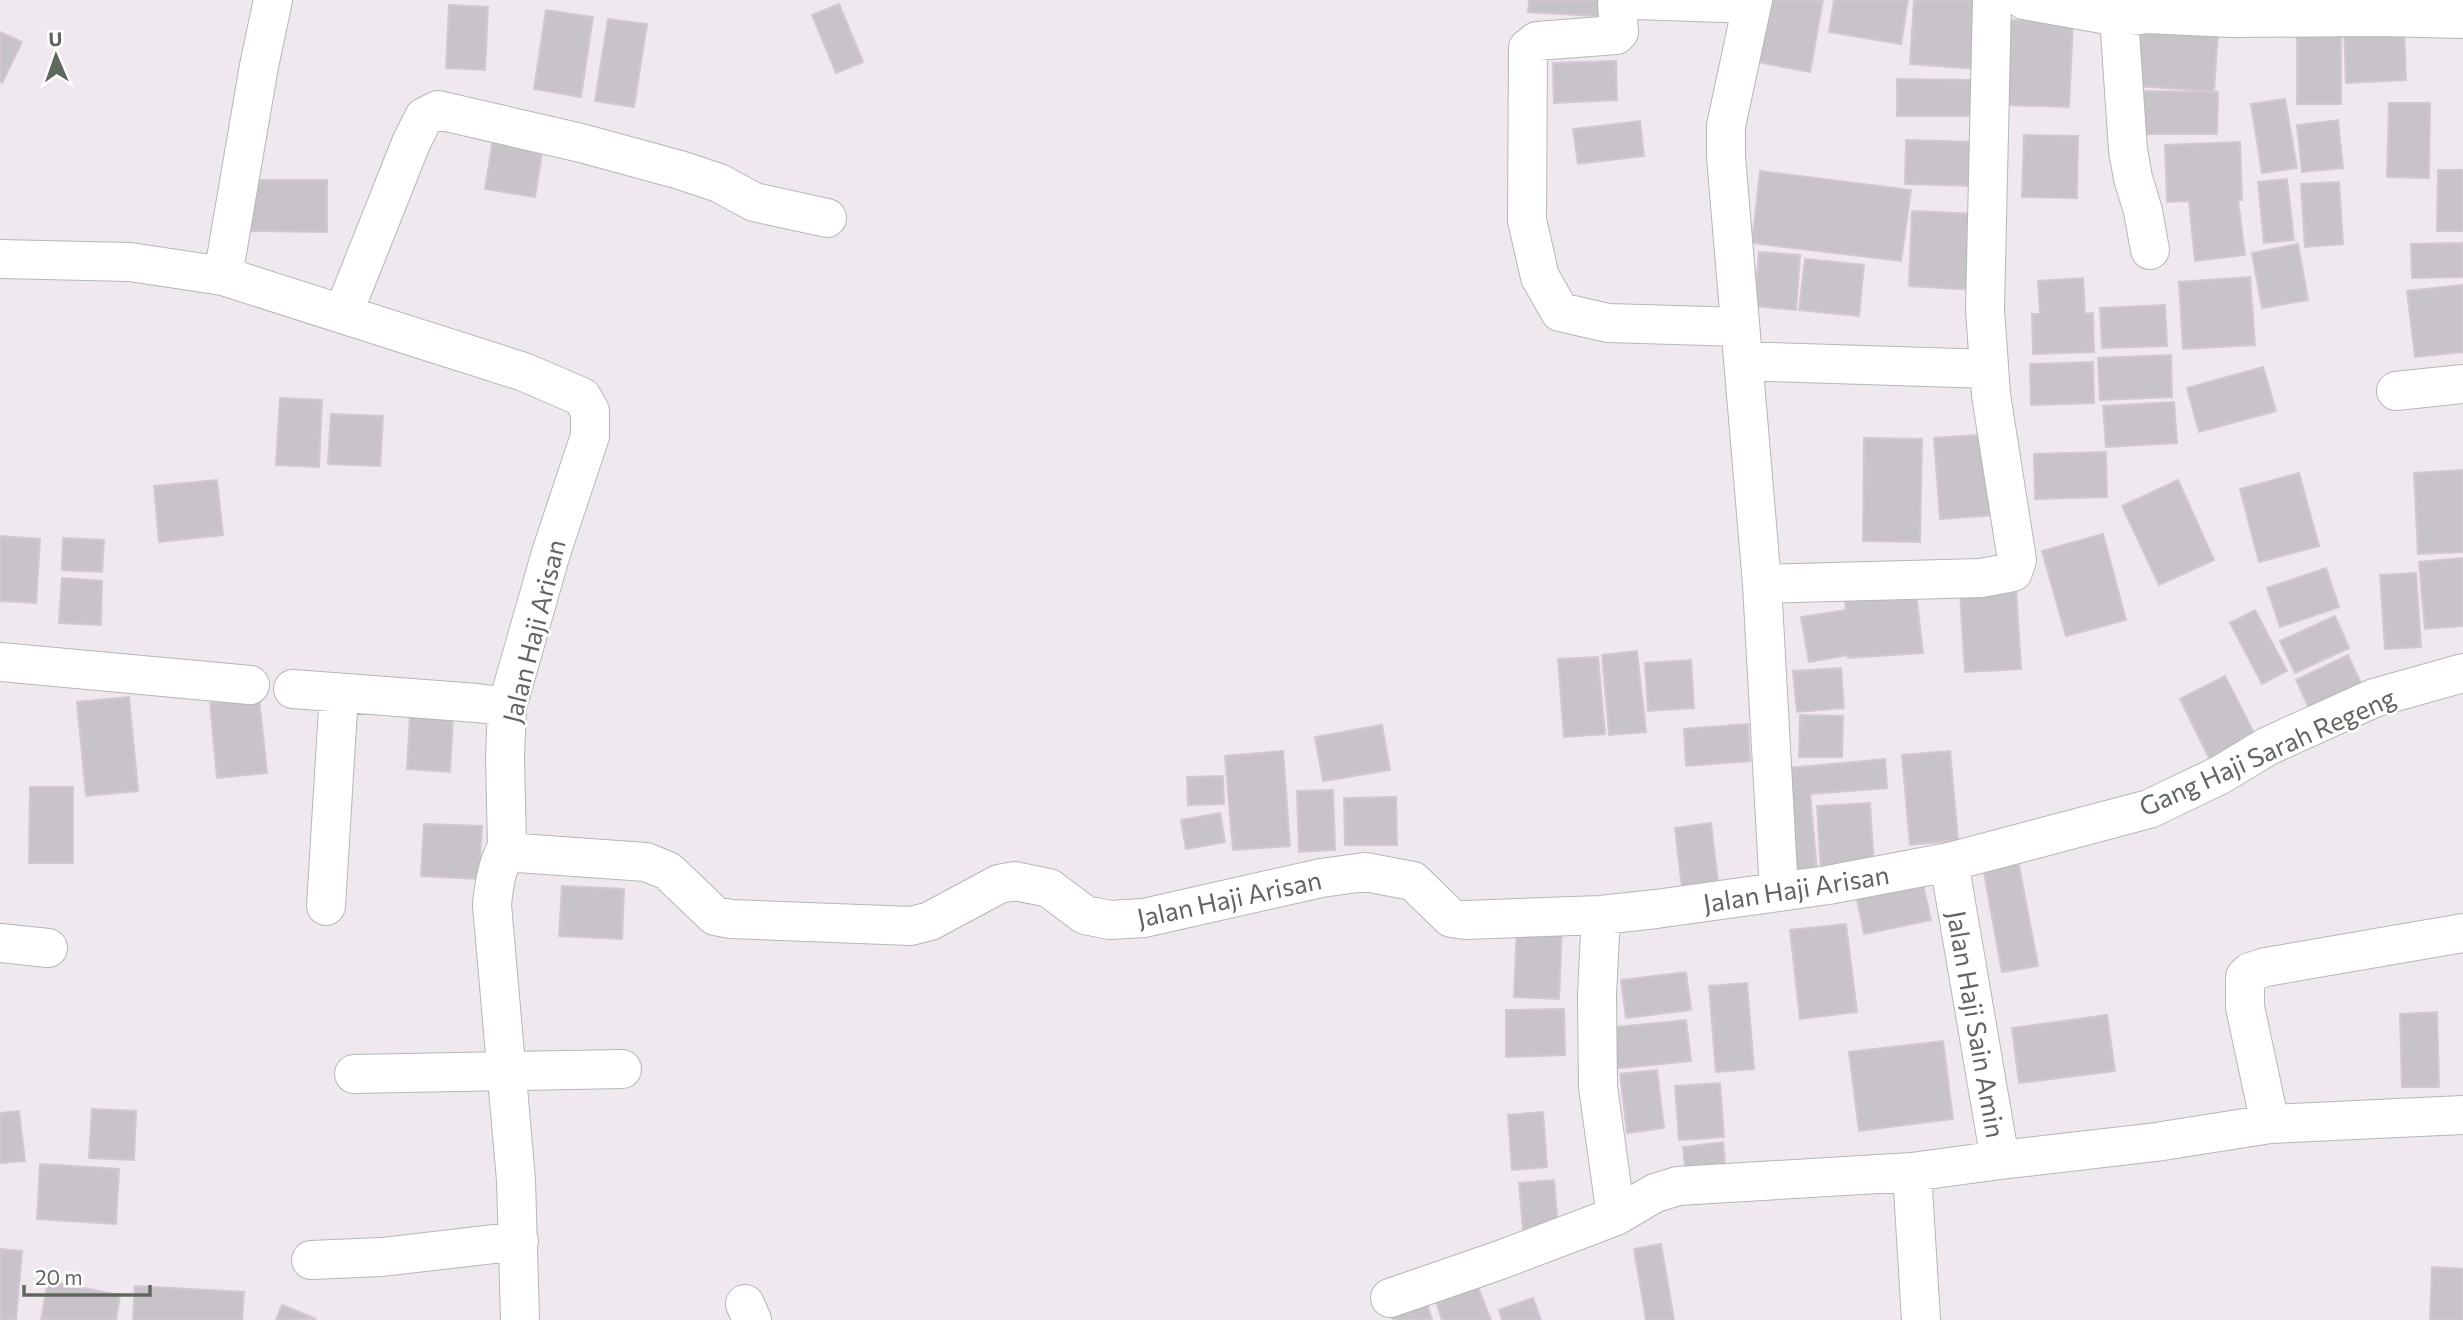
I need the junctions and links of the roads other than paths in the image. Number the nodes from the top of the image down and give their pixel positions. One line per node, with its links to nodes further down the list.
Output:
1 (274, 0): 13 (street)
2 (1620, 0): 15 (street)
3 (1637, 0): 6 (street)
4 (1992, 0): 16 (street)
5 (2024, 0): 8 (street)
6 (1753, 2): 15 (street)
7 (2232, 9): 8 (street); 9 (street)
8 (2119, 17): 11 (street)
9 (2463, 19)
10 (827, 218): 14 (street)
11 (2150, 250)
12 (0, 259): 13 (street, Jalan Haji Arisan)
13 (223, 276): 14 (street, Jalan Haji Arisan)
14 (342, 314): 25 (street, Jalan Haji Arisan)
15 (1741, 344): 16 (street); 19 (street)
16 (1989, 369): 19 (street)
17 (2463, 384): 18 (street)
18 (2396, 391)
19 (1762, 584): 28 (street)
20 (0, 662): 22 (street)
21 (2463, 673): 27 (street, Gang Haji Sarah Regeng)
22 (250, 685)
23 (293, 689): 24 (street)
24 (339, 693): 25 (street); 29 (street)
25 (507, 707): 26 (street, Jalan Haji Arisan)
26 (507, 846): 30 (street, Jalan Haji Arisan); 35 (street)
27 (1949, 862): 28 (street, Jalan Haji Arisan); 39 (street, Jalan Haji Sain Amin)
28 (1779, 892): 30 (street, Jalan Haji Arisan)
29 (326, 906)
30 (1601, 915): 41 (street)
31 (2463, 933): 38 (street)
32 (0, 943): 33 (street)
33 (48, 948)
34 (622, 1069): 35 (street)
35 (507, 1071): 36 (street); 42 (street)
36 (354, 1074)
37 (2463, 1115): 38 (street)
38 (2270, 1124): 39 (street)
39 (2000, 1160): 40 (street, Jalan Haji Sain Amin)
40 (1912, 1172): 41 (street, Jalan Haji Sain Amin); 46 (street)
41 (1616, 1216): 44 (street, Jalan Haji Sain Amin)
42 (519, 1241): 43 (street); 45 (street)
43 (311, 1260)
44 (1390, 1298)
45 (520, 1320)
46 (1921, 1320)

